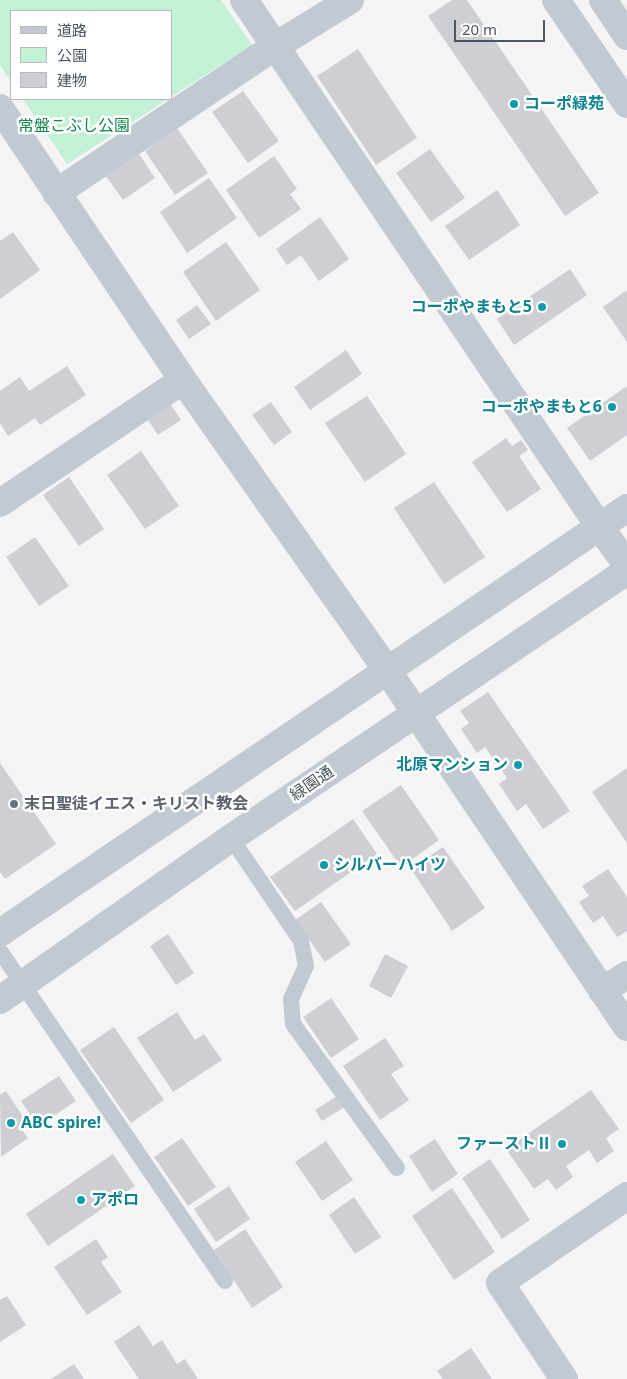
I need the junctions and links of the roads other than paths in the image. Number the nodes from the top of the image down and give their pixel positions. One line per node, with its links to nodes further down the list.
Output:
1 (244, 0): 6 (street)
2 (350, 0): 6 (street)
3 (556, 0): 7 (street)
4 (603, 0): 5 (street)
5 (627, 36)
6 (274, 47): 9 (street); 13 (street)
7 (627, 104)
8 (0, 108): 9 (street)
9 (56, 193): 10 (street)
10 (184, 380): 11 (street); 16 (street)
11 (0, 503)
12 (627, 508): 13 (street)
13 (599, 526): 14 (street); 16 (street)
14 (627, 565)
15 (627, 571): 17 (street, 緑園通)
16 (387, 670): 17 (street); 19 (street)
17 (416, 714): 18 (street, 緑園通); 23 (street)
18 (231, 838): 22 (street, 緑園通); 26 (lane)
19 (0, 933)
20 (0, 951): 22 (lane)
21 (627, 975): 23 (street)
22 (22, 985): 24 (street, 緑園通); 28 (lane)
23 (602, 991): 25 (street)
24 (0, 1000)
25 (627, 1027)
26 (397, 1168)
27 (627, 1196): 29 (street)
28 (225, 1281)
29 (564, 1379)

